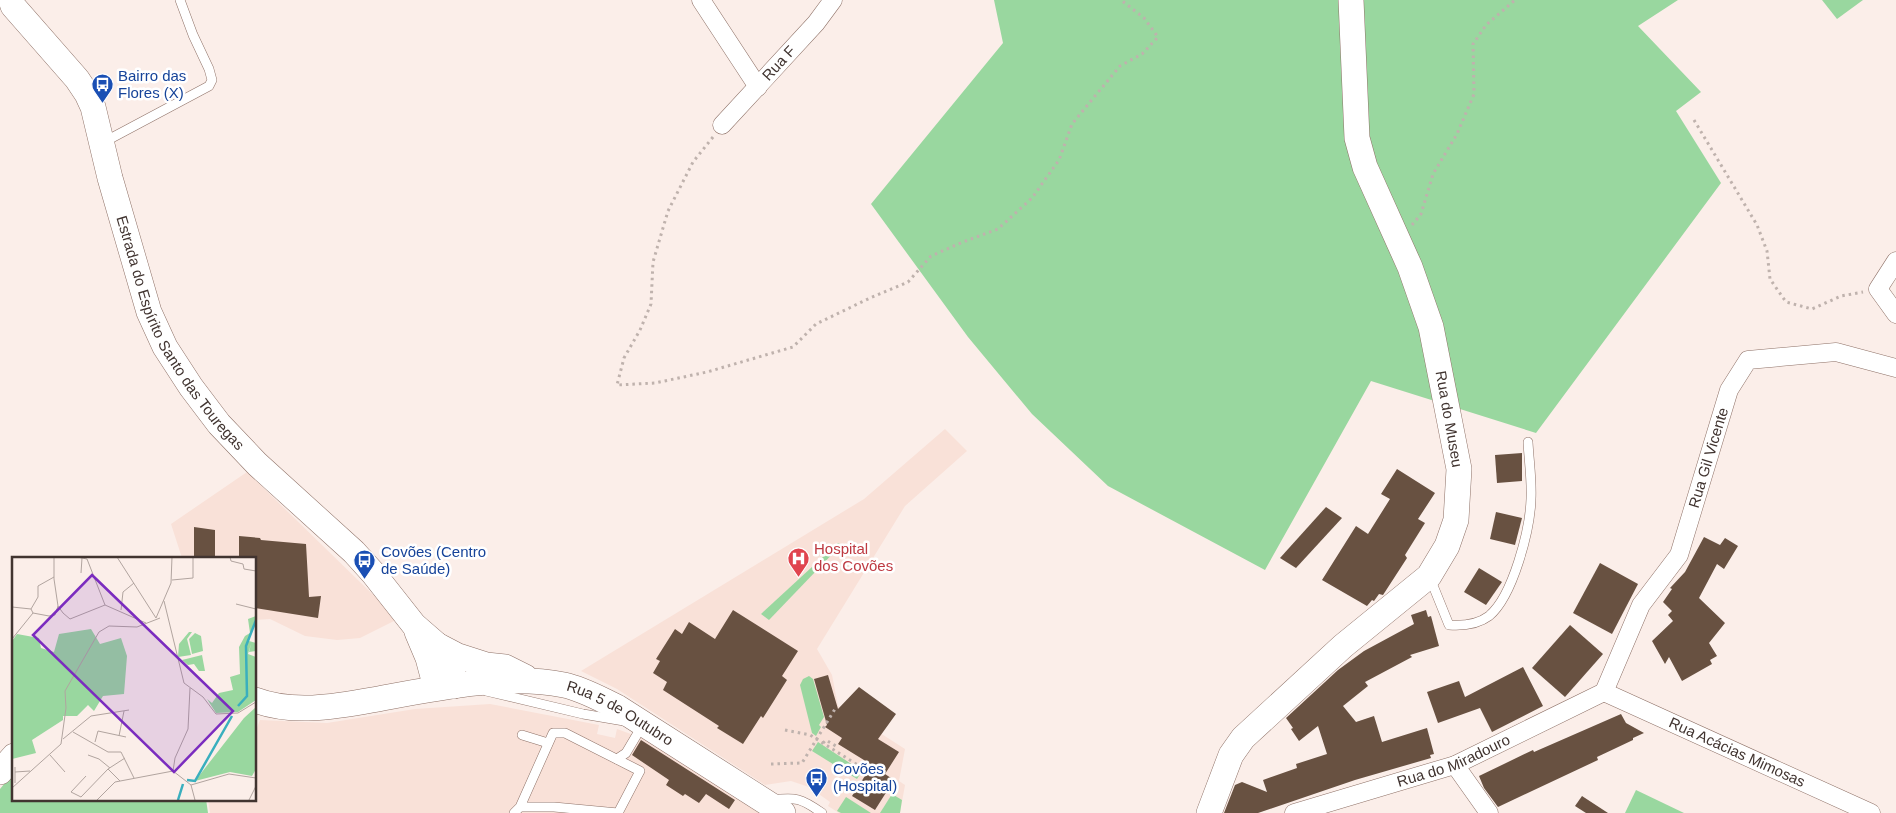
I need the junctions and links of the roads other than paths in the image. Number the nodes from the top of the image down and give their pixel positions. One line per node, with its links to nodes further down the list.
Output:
1 (11, 0): 8 (street, Estrada do Espírito Santo das Touregas)
2 (180, 0): 8 (lane)
3 (701, 0): 6 (street)
4 (833, 0): 6 (street, Rua F)
5 (1351, 0): 13 (street, Rua do Museu)
6 (758, 86): 7 (street, Rua F)
7 (722, 125)
8 (101, 144): 14 (street, Estrada do Espírito Santo das Touregas)
9 (1896, 261): 10 (street)
10 (1896, 314)
11 (1896, 368): 18 (street, Rua Gil Vicente)
12 (1528, 442): 13 (lane)
13 (1429, 576): 30 (street, Rua do Museu)
14 (414, 625): 15 (street, Estrada do Espírito Santo das Touregas); 17 (street, Estrada do Espírito Santo das Touregas)
15 (437, 645): 16 (street); 17 (street, Estrada do Espírito Santo das Touregas)
16 (531, 680): 17 (street, Rua 5 de Outubro); 20 (street, Rua 5 de Outubro)
17 (450, 687): 19 (street, Rua 5 de Outubro); 20 (lane)
18 (1604, 692): 25 (street, Rua do Miradouro); 33 (street, Rua Acácias Mimosas)
19 (256, 700)
20 (644, 723): 24 (lane); 27 (street, Rua 5 de Outubro)
21 (522, 736): 22 (lane)
22 (548, 743): 24 (lane); 28 (lane)
23 (12, 758): 26 (street)
24 (617, 759): 28 (lane)
25 (1455, 765): 31 (street, Rua do Miradouro); 32 (street)
26 (0, 772)
27 (774, 807): 29 (lane)
28 (517, 810)
29 (822, 813)
30 (1209, 813)
31 (1294, 813)
32 (1489, 813)
33 (1871, 813)

